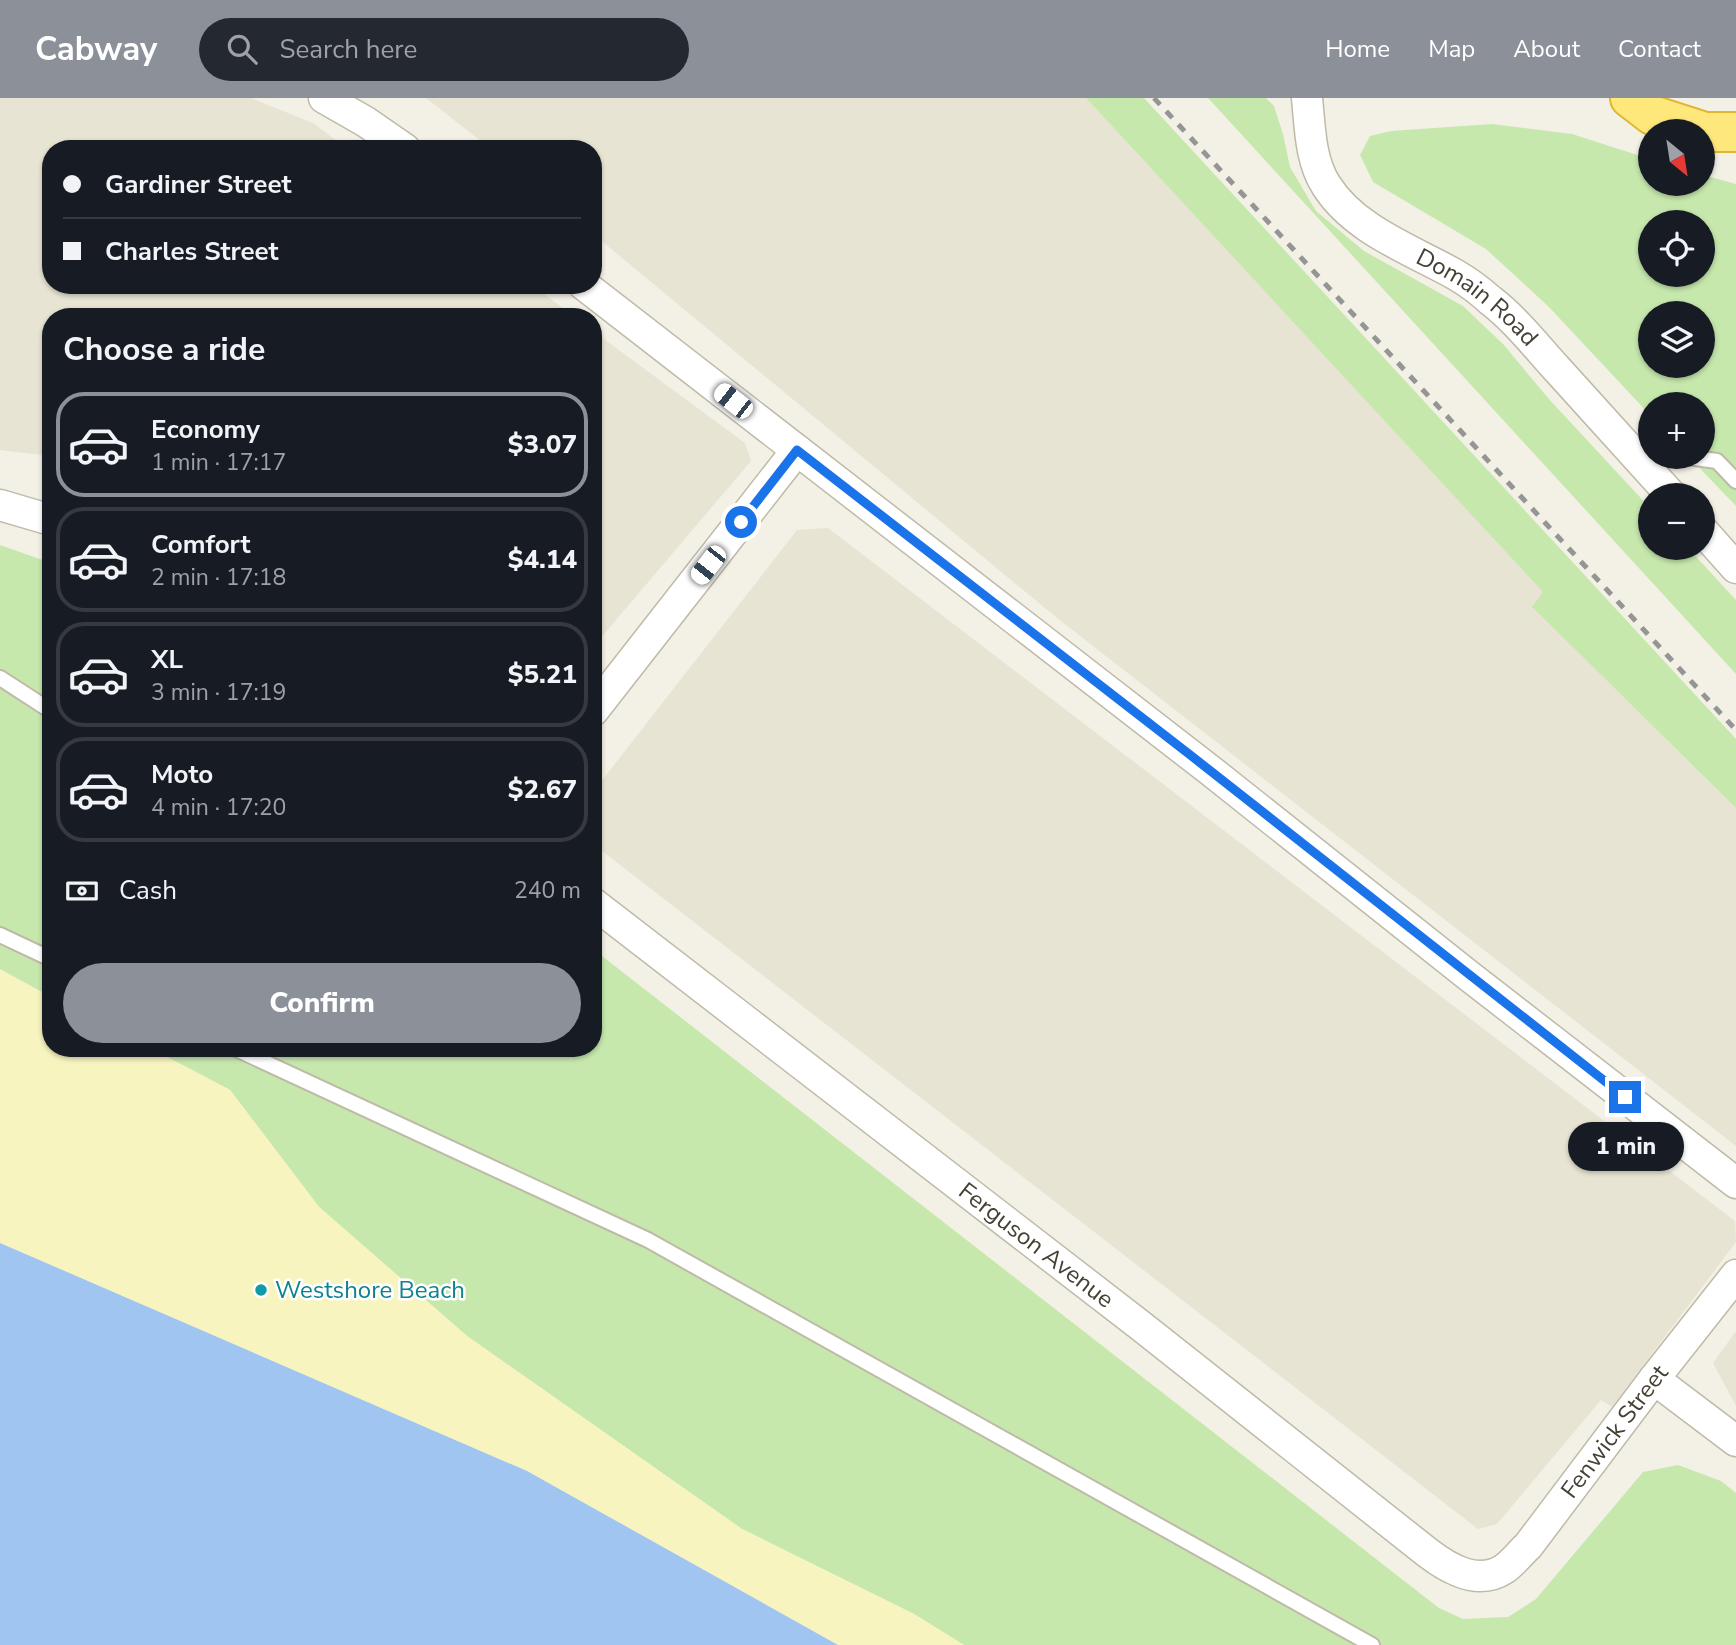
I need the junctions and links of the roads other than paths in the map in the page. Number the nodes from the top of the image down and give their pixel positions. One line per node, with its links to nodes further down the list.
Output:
1 (324, 98): 7 (street)
2 (1307, 98): 9 (street, Domain Road)
3 (1630, 98): 4 (highway)
4 (1664, 119)
5 (1715, 131): 6 (highway)
6 (1736, 132)
7 (392, 140)
8 (596, 294): 10 (street)
9 (1638, 449)
10 (797, 450): 18 (street); 24 (street)
11 (1715, 461): 12 (lane)
12 (1736, 481)
13 (0, 505): 14 (street)
14 (42, 517)
15 (1715, 544): 16 (street)
16 (1736, 568)
17 (0, 678): 19 (lane)
18 (602, 699)
19 (42, 705)
20 (602, 910): 28 (street, Ferguson Avenue)
21 (0, 934): 22 (lane)
22 (42, 955)
23 (254, 1057): 29 (lane)
24 (1736, 1182)
25 (1736, 1275): 26 (street, Fenwick Street)
26 (1654, 1379): 27 (street); 28 (street, Fenwick Street)
27 (1736, 1441)
28 (1482, 1576)
29 (1372, 1645)

